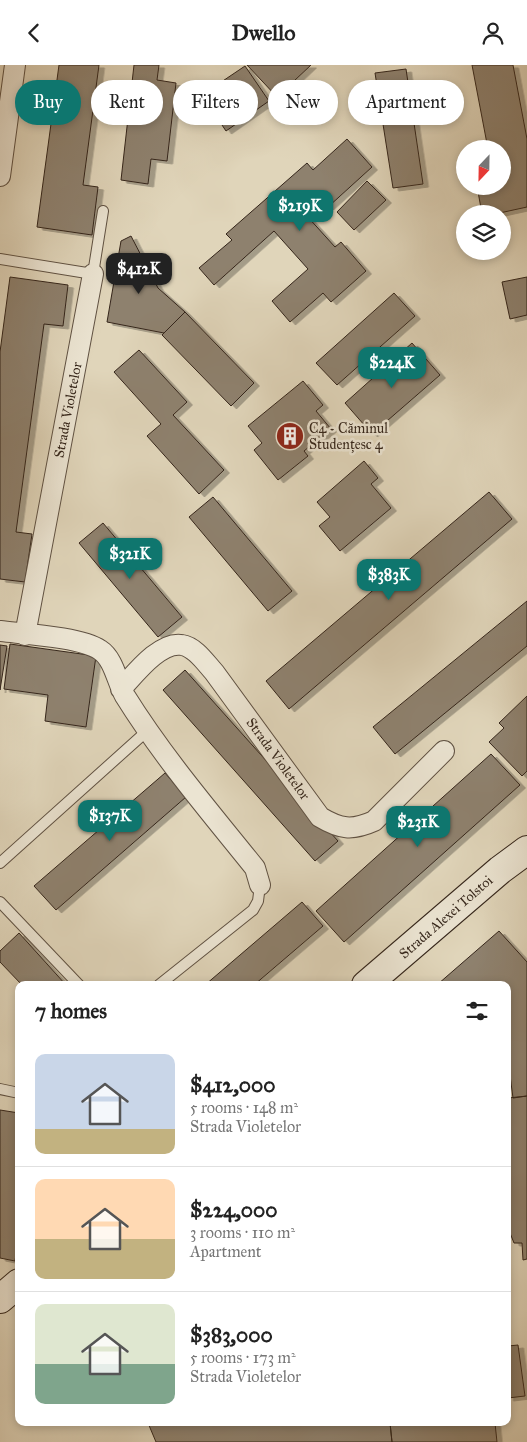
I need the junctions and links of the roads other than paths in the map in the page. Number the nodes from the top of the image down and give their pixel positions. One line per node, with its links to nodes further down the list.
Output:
1 (15, 65): 2 (street)
2 (0, 176)
3 (103, 211): 5 (lane)
4 (0, 259): 5 (lane)
5 (93, 274): 7 (street, Strada Violetelor)
6 (0, 631): 7 (street)
7 (25, 635): 8 (street)
8 (121, 689): 9 (street); 10 (street, Strada Violetelor)
9 (147, 731): 12 (lane); 13 (street)
10 (444, 751)
11 (522, 858): 17 (street, Strada Alexei Tolstoi)
12 (0, 863)
13 (260, 885): 16 (lane)
14 (0, 902): 15 (lane)
15 (75, 981)
16 (164, 981)
17 (371, 981)
18 (0, 1089): 19 (lane)
19 (15, 1092)
20 (15, 1286): 21 (street)
21 (0, 1299)

